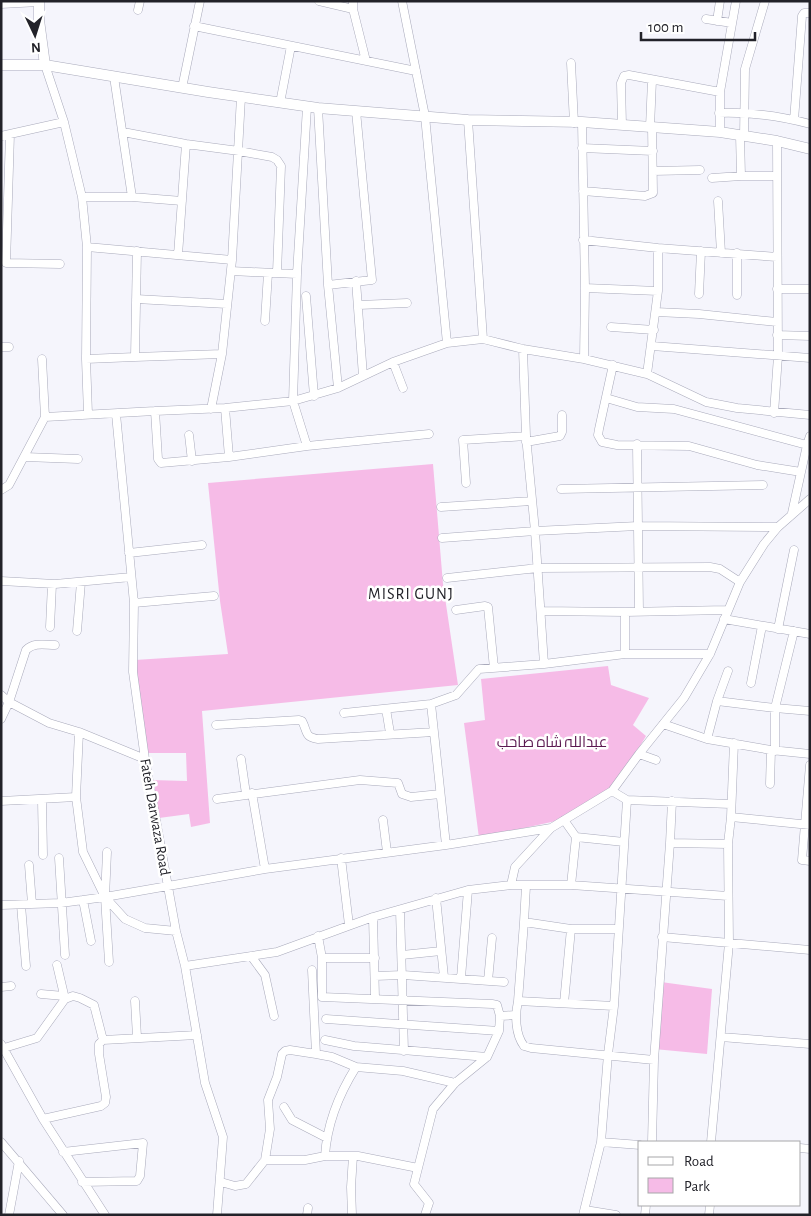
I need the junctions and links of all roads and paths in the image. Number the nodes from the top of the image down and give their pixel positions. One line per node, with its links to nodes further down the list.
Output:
1 (140, 1): 11 (street)
2 (200, 1): 16 (street)
3 (319, 1): 10 (street)
4 (402, 1): 22 (street)
5 (720, 1): 14 (street)
6 (736, 1): 15 (street)
7 (765, 1): 33 (street)
8 (39, 2): 9 (street); 21 (main road)
9 (1, 4)
10 (353, 5): 18 (street)
11 (138, 10)
12 (810, 13): 36 (street)
13 (706, 20): 14 (street)
14 (717, 21): 15 (street)
15 (732, 23): 26 (street)
16 (194, 26): 17 (street); 25 (street)
17 (291, 46): 18 (street); 28 (street)
18 (366, 61): 22 (street)
19 (571, 63): 38 (street)
20 (1, 65): 21 (main road)
21 (46, 65): 23 (main road); 37 (street)
22 (416, 71): 34 (street)
23 (114, 77): 25 (main road); 42 (street)
24 (652, 80): 26 (street); 40 (street); 41 (street)
25 (182, 88): 27 (main road)
26 (720, 92): 32 (street)
27 (241, 97): 28 (main road); 51 (street)
28 (280, 103): 29 (main road)
29 (307, 107): 30 (main road); 78 (street)
30 (318, 108): 31 (main road); 80 (street)
31 (356, 111): 34 (main road); 79 (street)
32 (719, 113): 33 (street); 43 (street)
33 (744, 113): 36 (street); 46 (street)
34 (425, 116): 35 (main road); 100 (street)
35 (468, 120): 38 (main road); 99 (street)
36 (794, 120): 39 (street)
37 (64, 122): 44 (street); 59 (street)
38 (578, 122): 40 (main road); 49 (street)
39 (810, 124)
40 (622, 125): 41 (main road)
41 (651, 127): 43 (main road); 52 (street)
42 (123, 132): 48 (street); 60 (street)
43 (720, 132): 46 (main road)
44 (10, 134): 45 (street); 61 (street)
45 (1, 136)
46 (742, 136): 47 (main road); 55 (street)
47 (777, 141): 50 (main road); 56 (street)
48 (186, 144): 51 (street); 62 (street)
49 (582, 148): 52 (street); 58 (street)
50 (810, 149)
51 (239, 151): 73 (street); 77 (street)
52 (653, 151): 54 (street)
53 (700, 170): 54 (street)
54 (653, 171): 58 (street)
55 (741, 176): 56 (street); 57 (street)
56 (777, 176): 72 (street)
57 (712, 178)
58 (582, 192): 64 (street)
59 (82, 197): 60 (street); 65 (street)
60 (132, 197): 62 (street)
61 (4, 200): 74 (street)
62 (182, 201): 71 (street)
63 (718, 201): 69 (street)
64 (583, 240): 66 (street); 81 (street)
65 (87, 247): 67 (street); 109 (street)
66 (658, 248): 68 (street); 84 (street)
67 (137, 251): 71 (street); 88 (street)
68 (701, 251): 69 (street); 85 (street)
69 (721, 253): 70 (street)
70 (737, 253): 72 (street); 86 (street)
71 (178, 255): 73 (street)
72 (777, 256): 83 (street)
73 (232, 260): 75 (street)
74 (60, 264)
75 (231, 271): 76 (street); 90 (street)
76 (268, 273): 77 (street); 93 (street)
77 (277, 273): 78 (street)
78 (297, 274): 118 (street)
79 (356, 281): 80 (street); 91 (street)
80 (328, 285): 114 (street)
81 (585, 288): 84 (street); 106 (street)
82 (810, 288): 83 (street)
83 (777, 289): 94 (street)
84 (658, 291): 92 (street)
85 (699, 294)
86 (737, 295)
87 (306, 296): 116 (street)
88 (136, 299): 90 (street); 105 (street)
89 (408, 303): 91 (street)
90 (227, 304): 103 (street)
91 (359, 305): 113 (street)
92 (656, 312): 94 (street); 96 (street)
93 (265, 321)
94 (777, 322): 97 (street)
95 (611, 327): 96 (street)
96 (654, 330): 101 (street)
97 (777, 335): 98 (street); 104 (street)
98 (810, 336)
99 (483, 339): 100 (street); 102 (street)
100 (447, 343): 110 (street)
101 (652, 346): 104 (street); 112 (street)
102 (523, 349): 106 (street); 131 (street)
103 (222, 354): 105 (street); 120 (street)
104 (778, 356): 107 (street); 122 (street)
105 (135, 357): 109 (street)
106 (584, 358): 111 (street)
107 (810, 358)
108 (42, 359): 127 (street)
109 (86, 359): 123 (street)
110 (393, 362): 113 (street); 115 (street)
111 (613, 365): 112 (street); 117 (street)
112 (647, 374): 122 (street)
113 (363, 376): 114 (street)
114 (338, 388): 116 (street)
115 (403, 388)
116 (314, 396): 118 (street)
117 (606, 398): 132 (street); 133 (street)
118 (292, 401): 119 (street); 134 (street)
119 (225, 408): 120 (street); 136 (street)
120 (210, 409): 121 (street)
121 (155, 410): 124 (street); 138 (street)
122 (774, 413): 126 (street)
123 (88, 414): 124 (street); 127 (street)
124 (116, 414): 155 (street, Fateh Darwaza Road)
125 (562, 415): 131 (street)
126 (810, 416)
127 (45, 417): 135 (street)
128 (429, 434): 134 (street)
129 (189, 435): 138 (street)
130 (810, 436): 133 (street)
131 (526, 439): 140 (street); 146 (street)
132 (637, 444): 139 (street); 142 (street)
133 (807, 445): 139 (street)
134 (306, 446): 136 (street)
135 (25, 457): 137 (street); 144 (street)
136 (229, 457): 138 (street)
137 (78, 459)
138 (192, 461)
139 (802, 472): 148 (street)
140 (466, 483)
141 (764, 485): 142 (street)
142 (638, 486): 143 (street); 149 (street)
143 (561, 489)
144 (1, 490)
145 (810, 499): 148 (street)
146 (532, 502): 147 (street); 151 (street)
147 (441, 507)
148 (792, 513): 150 (street)
149 (638, 526): 150 (street); 151 (street); 157 (street)
150 (778, 527): 162 (street)
151 (536, 531): 152 (street); 156 (street)
152 (442, 538)
153 (202, 545): 155 (street)
154 (794, 550): 174 (street)
155 (129, 553): 158 (street, Fateh Darwaza Road)
156 (538, 568): 157 (street); 159 (street); 168 (street)
157 (638, 568): 162 (street); 169 (street)
158 (132, 577): 161 (street); 165 (street, Fateh Darwaza Road)
159 (447, 578)
160 (1, 581): 163 (street)
161 (81, 582): 163 (street); 175 (street)
162 (740, 582): 167 (street)
163 (52, 584): 173 (street)
164 (214, 596): 165 (street)
165 (134, 603): 204 (street, Fateh Darwaza Road)
166 (456, 610): 182 (street)
167 (727, 610): 169 (street); 171 (street)
168 (541, 611): 170 (street); 181 (street)
169 (639, 611): 170 (street)
170 (625, 612): 179 (street)
171 (724, 619): 172 (street); 180 (street)
172 (762, 626): 174 (street); 184 (street)
173 (50, 627)
174 (778, 629): 176 (street)
175 (77, 630)
176 (794, 631): 177 (street); 189 (street)
177 (810, 634)
178 (55, 646): 187 (street)
179 (625, 654): 180 (street); 181 (street)
180 (710, 654): 194 (street)
181 (544, 664): 182 (street)
182 (494, 668): 188 (street)
183 (728, 671): 186 (street)
184 (751, 683)
185 (1, 695): 187 (street)
186 (717, 700): 189 (street); 199 (street)
187 (10, 702): 193 (street); 196 (street)
188 (431, 704): 190 (street); 197 (street)
189 (775, 708): 191 (street); 201 (street)
190 (386, 709): 192 (street); 198 (street)
191 (810, 710)
192 (344, 713)
193 (1, 719)
194 (662, 724): 199 (street); 202 (street)
195 (216, 725): 198 (street)
196 (79, 732): 204 (street); 212 (street)
197 (434, 732): 198 (street); 211 (street)
198 (390, 733)
199 (707, 739): 200 (street)
200 (734, 743): 201 (street); 218 (street)
201 (773, 750): 203 (street); 208 (street)
202 (639, 754): 206 (street); 209 (street)
203 (810, 754)
204 (145, 759): 237 (street, Fateh Darwaza Road)
205 (241, 759): 210 (street)
206 (656, 760)
207 (810, 765): 222 (street)
208 (770, 784)
209 (612, 791): 215 (street); 221 (street)
210 (249, 794): 211 (street); 213 (street); 236 (street)
211 (440, 794): 228 (street)
212 (76, 797): 214 (street); 245 (street)
213 (217, 799)
214 (42, 800): 216 (street); 231 (street)
215 (627, 800): 217 (street); 225 (street)
216 (1, 801)
217 (672, 801): 218 (street); 226 (street)
218 (730, 804): 219 (street)
219 (731, 817): 222 (street); 227 (street)
220 (383, 820): 230 (street)
221 (564, 820): 223 (street); 224 (street)
222 (807, 824): 234 (street)
223 (551, 828): 228 (street); 238 (street)
224 (576, 837): 225 (street); 239 (street)
225 (624, 842): 241 (street)
226 (670, 843): 227 (street); 243 (street)
227 (728, 844): 244 (street)
228 (446, 845): 230 (street)
229 (107, 852): 245 (street)
230 (387, 852): 233 (street)
231 (43, 855)
232 (59, 858): 248 (street)
233 (341, 858): 236 (street); 255 (street)
234 (810, 861)
235 (29, 865): 249 (street)
236 (264, 869): 237 (street)
237 (168, 885): 245 (street); 258 (street, Fateh Darwaza Road)
238 (511, 885): 240 (street); 242 (street)
239 (571, 885): 240 (street); 241 (street)
240 (526, 886): 254 (street)
241 (620, 889): 243 (street); 257 (street)
242 (468, 890): 246 (street); 279 (street)
243 (667, 892): 244 (street); 261 (street)
244 (728, 896): 263 (street)
245 (106, 897): 247 (street); 258 (street); 271 (street)
246 (436, 898): 252 (street); 265 (street)
247 (83, 900): 248 (street); 262 (street)
248 (61, 903): 249 (street); 266 (street)
249 (32, 904): 251 (street)
250 (1, 905): 251 (street)
251 (21, 905): 273 (street)
252 (400, 910): 253 (street); 267 (street)
253 (374, 917): 255 (street); 270 (street)
254 (524, 922): 256 (street); 288 (street)
255 (349, 925): 259 (street)
256 (570, 929): 257 (street); 290 (street)
257 (618, 929): 291 (street)
258 (176, 931): 274 (street, Fateh Darwaza Road)
259 (318, 936): 268 (street); 269 (street)
260 (492, 938): 280 (street)
261 (662, 938): 263 (street); 309 (street)
262 (91, 941)
263 (729, 943): 264 (street); 300 (street)
264 (810, 950)
265 (441, 951): 267 (street); 278 (street)
266 (65, 955)
267 (402, 955): 276 (street)
268 (251, 956): 274 (street); 293 (street)
269 (322, 958): 270 (street); 286 (street)
270 (374, 958): 277 (street)
271 (109, 962)
272 (57, 965): 285 (street)
273 (26, 966)
274 (185, 966): 298 (street, Fateh Darwaza Road)
275 (312, 970): 306 (street)
276 (403, 975): 277 (street); 278 (street); 287 (street)
277 (375, 976): 286 (street)
278 (444, 977): 279 (street)
279 (461, 978): 280 (street)
280 (488, 981): 281 (street)
281 (504, 982)
282 (11, 986): 283 (street)
283 (1, 987)
284 (41, 994): 285 (street)
285 (64, 997): 301 (street); 304 (street)
286 (375, 998): 287 (street)
287 (404, 999): 294 (street); 296 (street)
288 (518, 1001): 290 (street); 292 (street)
289 (135, 1002): 299 (street)
290 (564, 1004): 291 (street)
291 (614, 1006): 307 (street)
292 (516, 1015): 294 (street); 307 (street)
293 (274, 1016)
294 (500, 1016): 297 (street)
295 (326, 1019): 296 (street)
296 (404, 1024): 297 (street); 305 (street)
297 (499, 1032): 308 (street)
298 (197, 1035): 299 (street); 327 (street, Fateh Darwaza Road)
299 (137, 1037): 301 (street)
300 (721, 1037): 303 (street); 316 (street)
301 (103, 1040): 313 (street)
302 (325, 1040): 305 (street)
303 (810, 1044)
304 (2, 1046): 313 (street)
305 (404, 1051): 308 (street)
306 (316, 1054): 310 (street); 323 (street)
307 (608, 1054): 309 (street); 318 (street)
308 (487, 1056): 311 (street)
309 (654, 1060): 315 (street)
310 (356, 1067): 311 (street); 314 (street)
311 (455, 1083): 325 (street)
312 (284, 1107): 314 (street)
313 (43, 1119): 320 (street)
314 (327, 1138): 321 (street)
315 (652, 1141)
316 (711, 1141)
317 (1, 1142): 324 (street)
318 (602, 1142): 319 (street); 328 (street)
319 (638, 1145)
320 (63, 1152): 326 (street); 326 (street)
321 (325, 1156): 322 (street); 323 (street)
322 (353, 1156): 325 (street); 333 (street)
323 (266, 1160): 327 (street)
324 (19, 1161): 329 (street); 330 (street)
325 (418, 1168): 334 (street)
326 (82, 1182): 331 (street)
327 (221, 1182): 332 (street, Fateh Darwaza Road)
328 (584, 1212): 335 (street)
329 (9, 1215)
330 (63, 1215)
331 (104, 1215)
332 (217, 1215)
333 (352, 1215)
334 (425, 1215)
335 (616, 1215)

